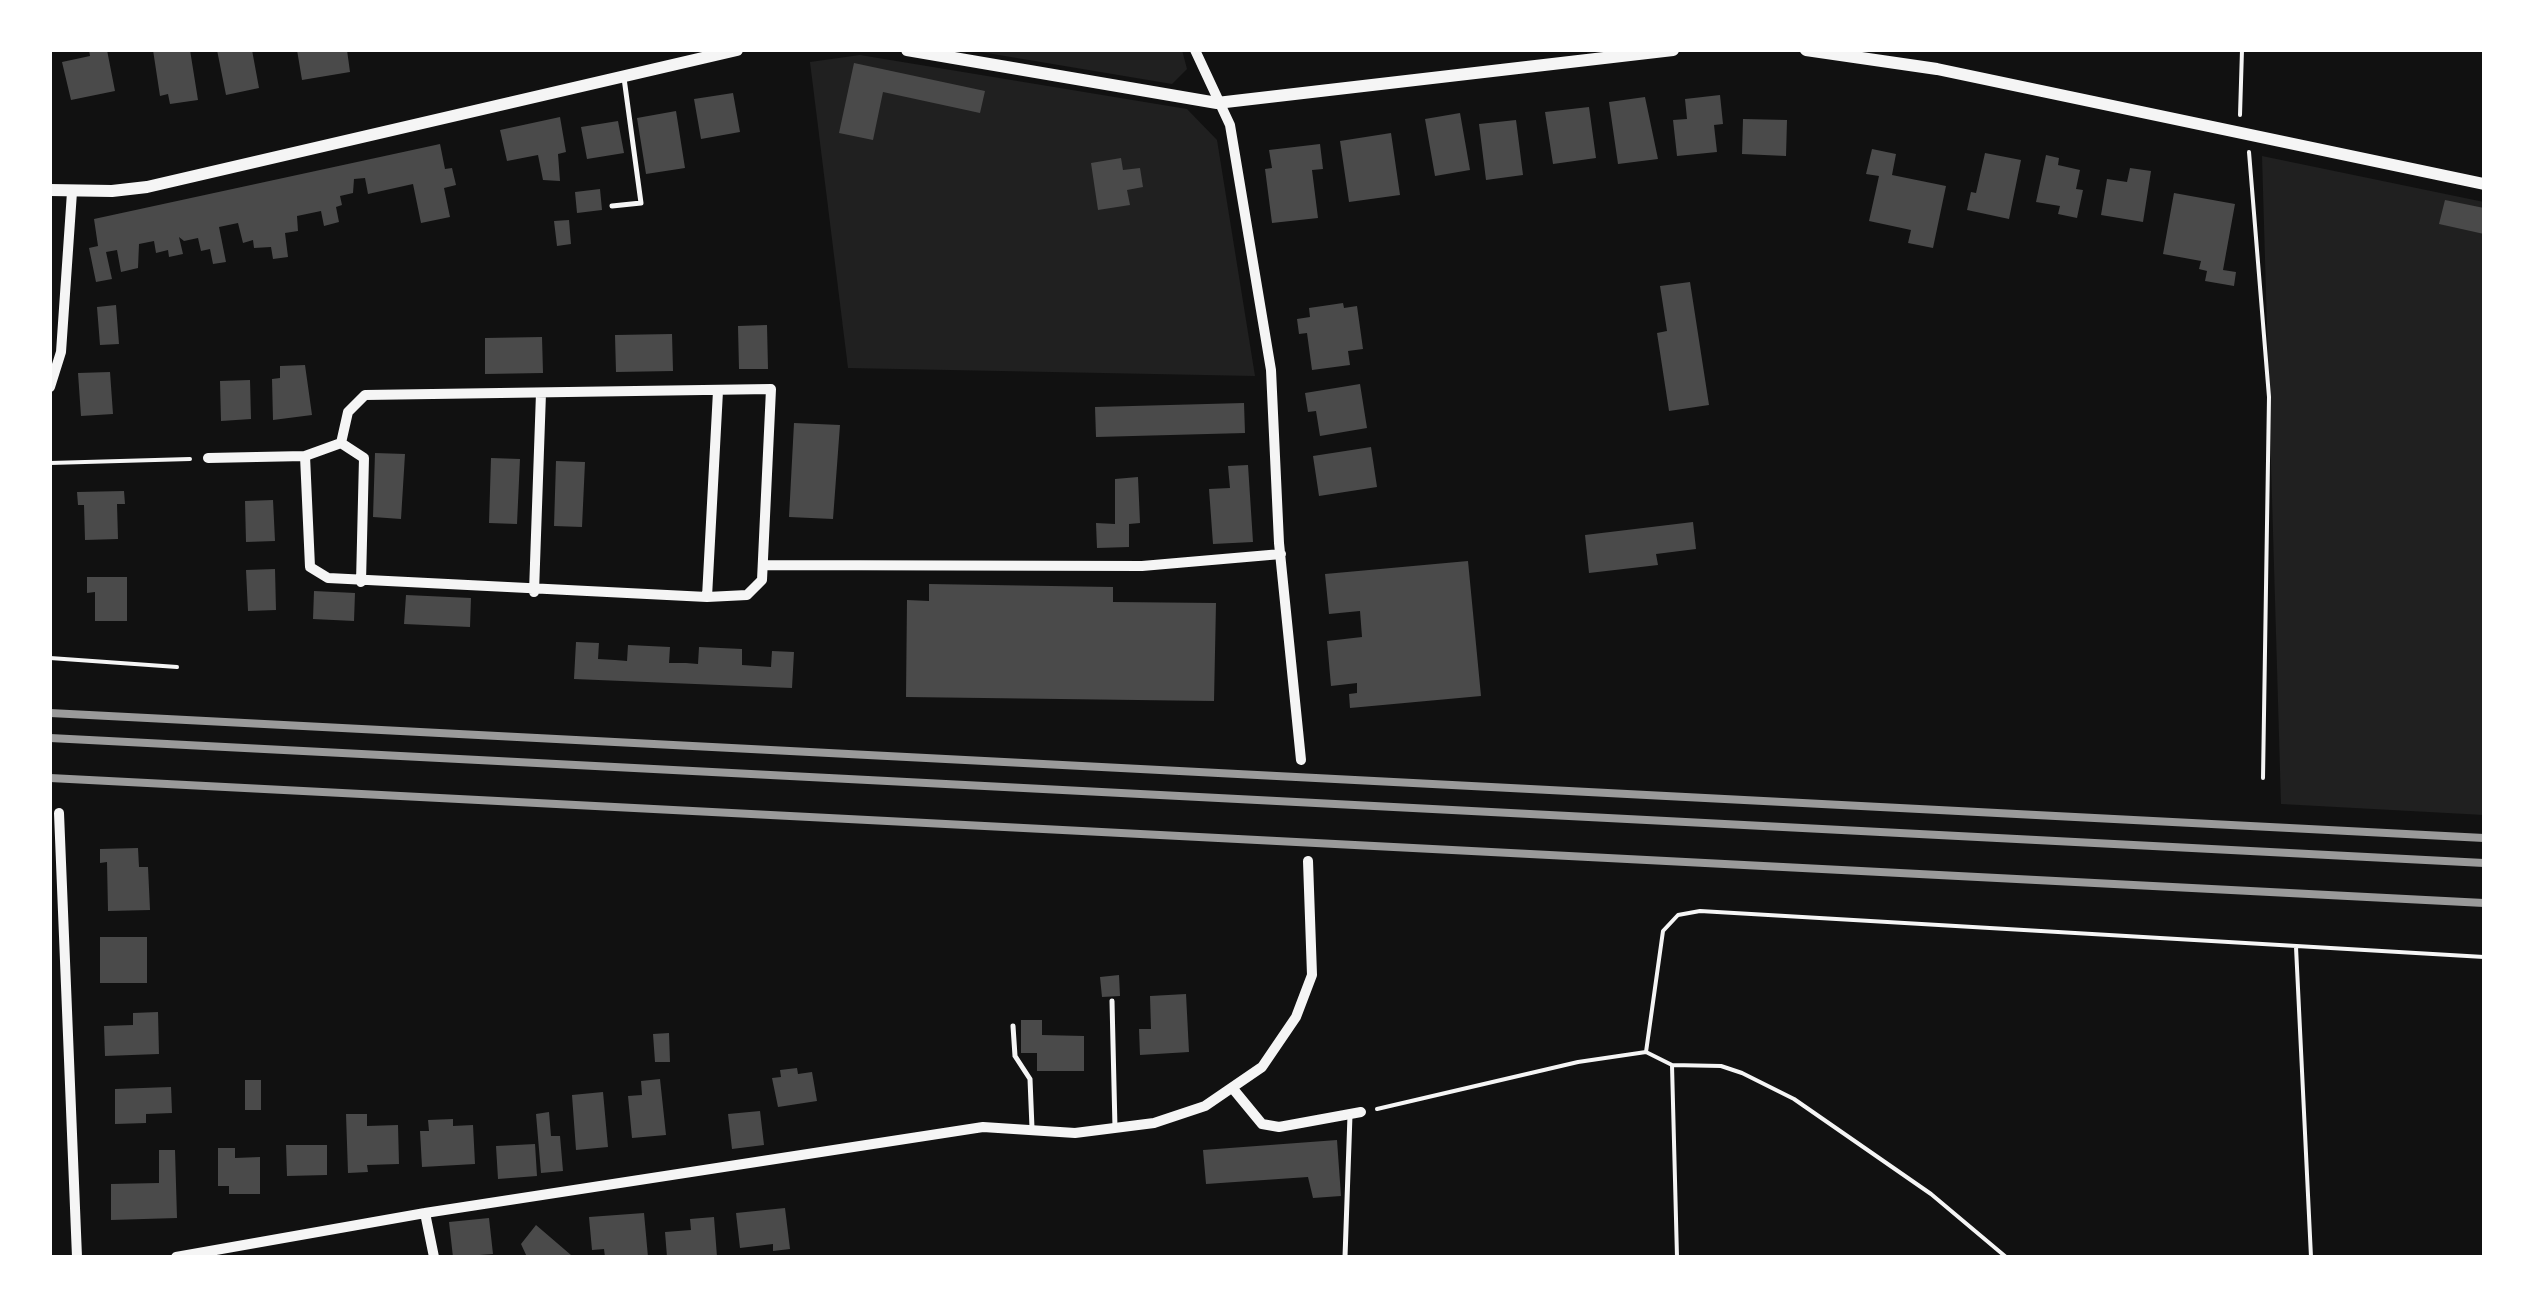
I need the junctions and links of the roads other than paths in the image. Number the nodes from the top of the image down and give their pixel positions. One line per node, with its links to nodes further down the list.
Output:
1 (737, 50): 6 (street)
2 (907, 50): 7 (street)
3 (1195, 50): 7 (street)
4 (1673, 50): 7 (street)
5 (1806, 50): 8 (street)
6 (624, 78): 10 (street); 11 (lane)
7 (1217, 104): 18 (street)
8 (2484, 184)
9 (50, 190): 10 (street)
10 (72, 192): 12 (street)
11 (612, 206)
12 (50, 387)
13 (718, 391): 14 (street); 19 (street); 22 (street)
14 (540, 393): 15 (street); 21 (street)
15 (341, 443): 16 (street); 20 (street)
16 (305, 456): 17 (street); 20 (street)
17 (208, 458)
18 (1280, 554): 19 (street); 23 (street)
19 (765, 565): 22 (street)
20 (362, 582): 21 (street)
21 (534, 592): 22 (street)
22 (707, 598)
23 (1301, 760)
24 (58, 814): 33 (street)
25 (1308, 862): 28 (street)
26 (1112, 1001): 30 (lane)
27 (1014, 1026): 31 (lane)
28 (1234, 1090): 29 (street); 30 (street)
29 (1355, 1114): 36 (lane)
30 (1115, 1130): 31 (street)
31 (1032, 1131): 32 (street)
32 (425, 1213): 34 (street); 35 (street)
33 (76, 1257)
34 (176, 1257)
35 (434, 1257)
36 (1345, 1257)

